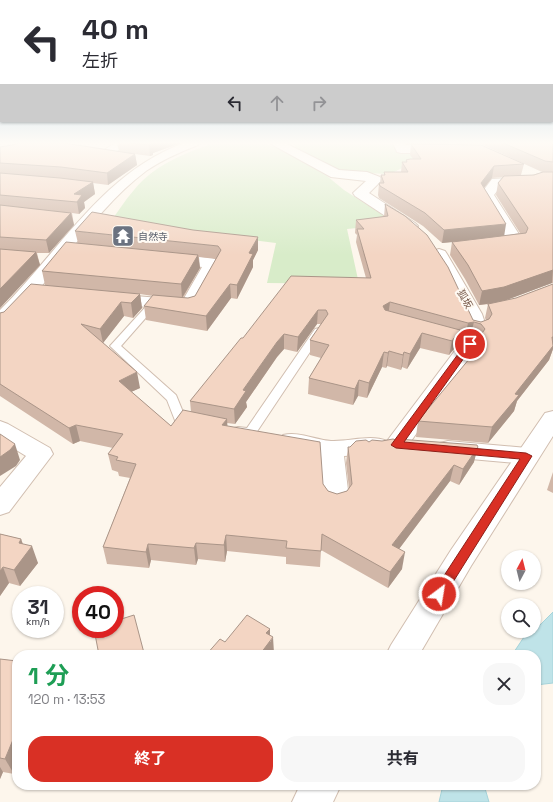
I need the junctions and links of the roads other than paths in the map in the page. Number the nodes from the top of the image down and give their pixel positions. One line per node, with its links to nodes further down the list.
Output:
1 (123, 180): 5 (street)
2 (375, 180): 6 (street, 狐坂)
3 (533, 180): 7 (street)
4 (72, 219): 5 (street)
5 (88, 222): 12 (street)
6 (431, 244): 8 (street); 20 (street, 狐坂)
7 (476, 246)
8 (453, 249)
9 (157, 258): 11 (street)
10 (99, 297): 11 (street)
11 (154, 303): 16 (lane)
12 (7, 306): 13 (street)
13 (0, 321)
14 (321, 328): 19 (lane)
15 (553, 418): 22 (street)
16 (203, 424)
17 (226, 428): 19 (lane)
18 (0, 429): 24 (street)
19 (250, 433): 21 (street)
20 (396, 445): 21 (street); 22 (street)
21 (331, 450): 23 (street)
22 (526, 456): 25 (street)
23 (336, 499)
24 (0, 505)
25 (405, 650)
26 (319, 790): 27 (street)
27 (311, 802)

